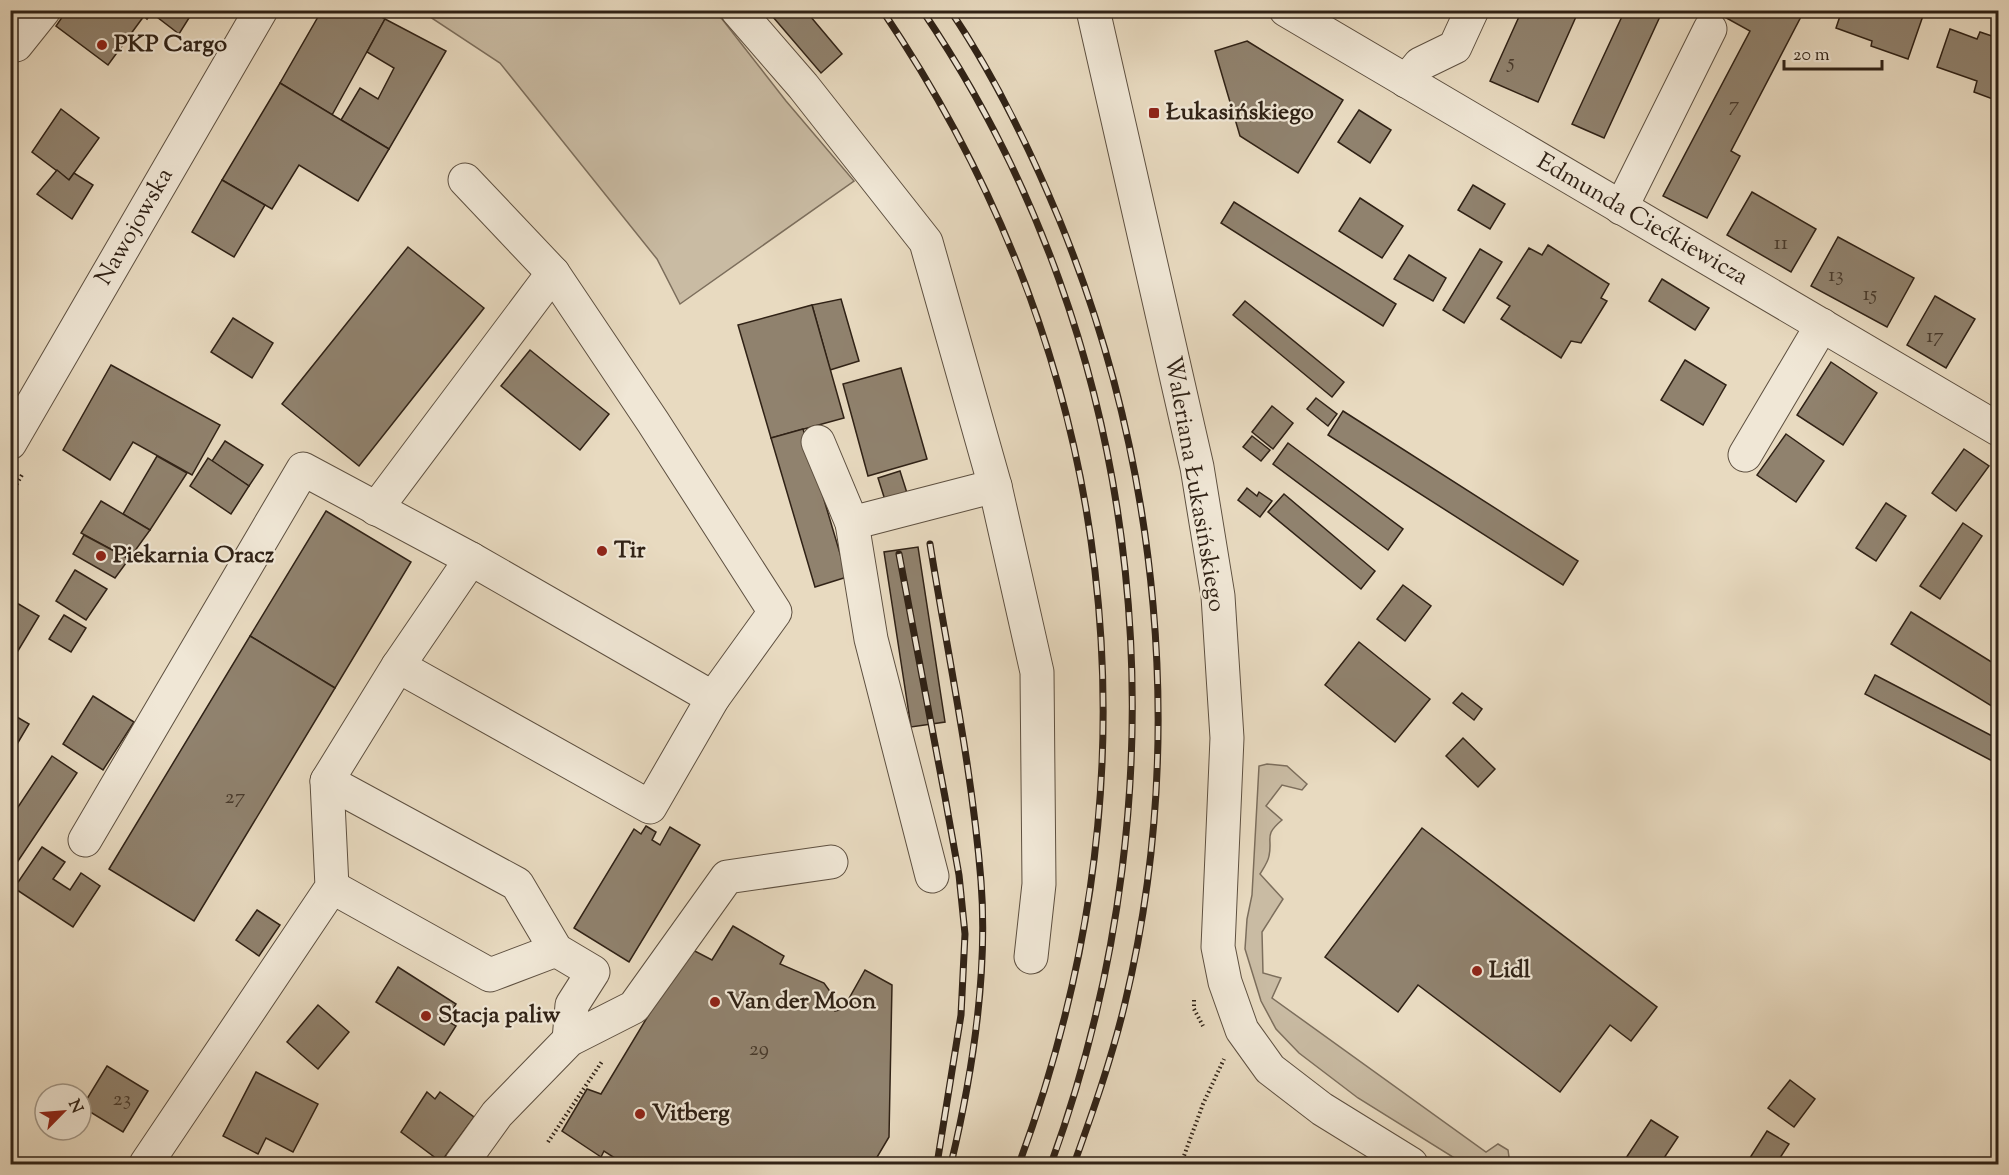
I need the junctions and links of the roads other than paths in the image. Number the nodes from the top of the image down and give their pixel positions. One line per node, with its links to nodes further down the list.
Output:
1 (44, 10): 8 (street)
2 (261, 10): 16 (street, Nawojowska)
3 (737, 10): 18 (street)
4 (1093, 10): 34 (street, Waleriana Łukasińskiego)
5 (1286, 10): 9 (street, Edmunda Ciećkiewicza)
6 (1472, 10): 9 (street)
7 (1710, 29): 11 (street)
8 (16, 45)
9 (1406, 81): 11 (street, Edmunda Ciećkiewicza)
10 (465, 180): 12 (street)
11 (1622, 208): 13 (street, Edmunda Ciećkiewicza)
12 (553, 273): 19 (street); 23 (street)
13 (1822, 325): 14 (street, Edmunda Ciećkiewicza); 17 (street)
14 (1998, 429)
15 (818, 442): 20 (street)
16 (10, 443)
17 (1745, 455)
18 (995, 486): 20 (street); 30 (street)
19 (376, 508): 21 (street); 25 (street)
20 (852, 524): 27 (street)
21 (471, 560): 22 (street); 23 (street)
22 (398, 666): 23 (street); 24 (street)
23 (713, 698)
24 (327, 781): 28 (street); 29 (street)
25 (85, 840)
26 (831, 862): 31 (street)
27 (932, 876)
28 (332, 887): 29 (street); 32 (street)
29 (556, 950): 31 (street)
30 (1030, 957)
31 (570, 1040): 33 (street)
32 (146, 1164)
33 (461, 1164)
34 (1411, 1164)

